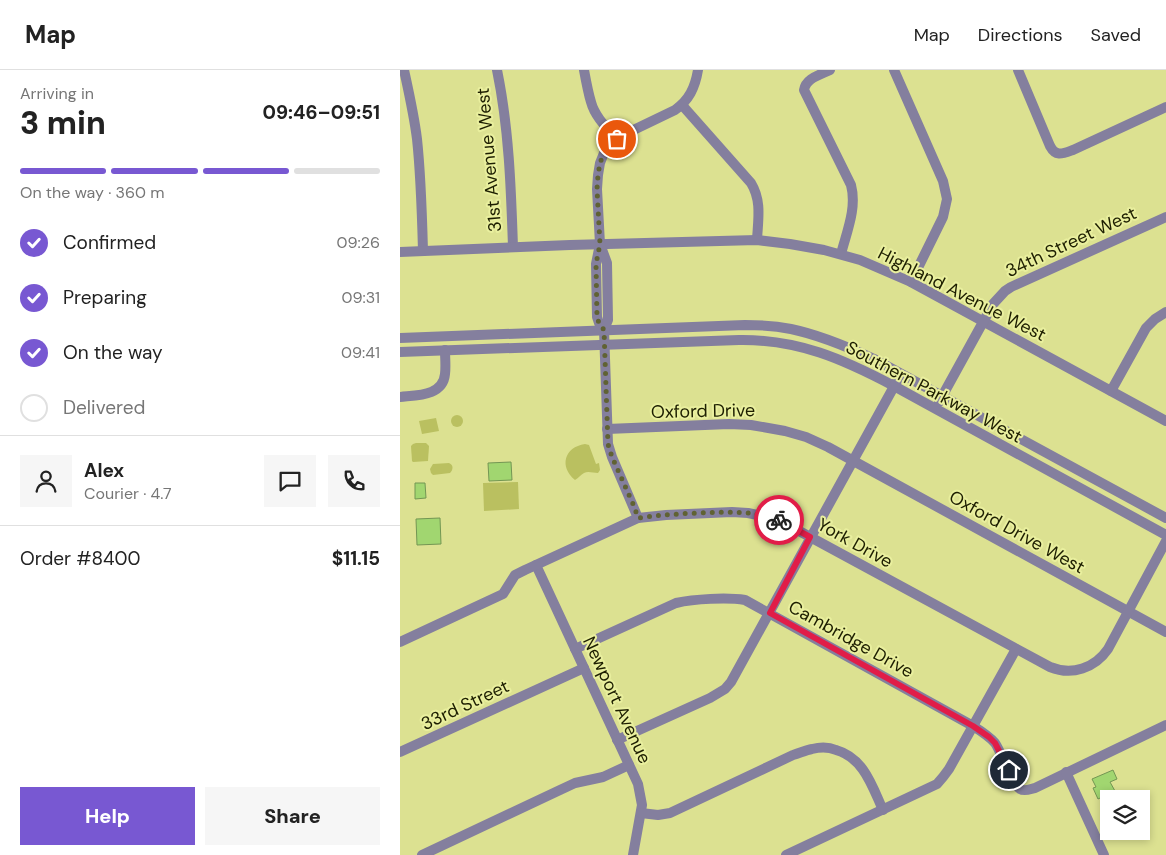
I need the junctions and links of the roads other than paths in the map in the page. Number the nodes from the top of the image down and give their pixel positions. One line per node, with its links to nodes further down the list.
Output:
1 (404, 70): 15 (street)
2 (497, 70): 14 (street, 31st Avenue West)
3 (584, 70): 10 (street)
4 (698, 70): 8 (street)
5 (830, 70): 17 (street)
6 (894, 70): 18 (street)
7 (1020, 70): 9 (street)
8 (682, 105): 10 (street); 12 (street)
9 (1166, 107)
10 (617, 139): 13 (street)
11 (1166, 217): 20 (street, 34th Street West)
12 (757, 240): 13 (street, Highland Avenue West); 17 (street, Highland Avenue West)
13 (600, 244): 14 (street, Highland Avenue West); 21 (street)
14 (513, 247): 15 (street, Highland Avenue West)
15 (423, 251): 16 (street, Highland Avenue West)
16 (400, 252)
17 (840, 254): 18 (street, Highland Avenue West)
18 (911, 282): 20 (street, Highland Avenue West)
19 (1166, 312): 28 (street)
20 (984, 322): 28 (street, Highland Avenue West); 29 (street, 34th Street West)
21 (604, 330): 22 (street, Southern Parkway West); 23 (street); 26 (street, Southern Parkway West)
22 (400, 338)
23 (604, 344): 24 (street, Southern Parkway West); 27 (street, Southern Parkway West); 33 (street)
24 (445, 350): 25 (street, Southern Parkway West); 30 (street)
25 (400, 352)
26 (901, 374): 27 (street); 29 (street, Southern Parkway West)
27 (894, 386): 31 (street, Southern Parkway West); 34 (street)
28 (1111, 391): 32 (street, Highland Avenue West)
29 (942, 396): 31 (street, 34th Street West); 36 (street, Southern Parkway West)
30 (400, 397)
31 (935, 408): 37 (street, Southern Parkway West)
32 (1166, 421)
33 (607, 429): 34 (street, Oxford Drive); 35 (street)
34 (853, 461): 38 (street); 41 (street, Oxford Drive West)
35 (638, 518): 38 (street, York Drive); 40 (street, York Drive)
36 (1166, 518)
37 (1166, 535)
38 (810, 537): 42 (street); 46 (street, York Drive)
39 (1166, 541): 41 (street)
40 (536, 565): 44 (street, York Drive); 45 (street, Newport Avenue)
41 (1128, 611): 43 (street, Oxford Drive West); 46 (street, York Drive)
42 (770, 613): 45 (street, Cambridge Drive); 49 (street, Cambridge Drive); 50 (street)
43 (1166, 632)
44 (400, 642)
45 (575, 649): 47 (street, Newport Avenue)
46 (1016, 649): 49 (street)
47 (584, 668): 50 (street, Newport Avenue); 51 (street, 33rd Street)
48 (1166, 725): 53 (street)
49 (973, 726): 53 (street, Cambridge Drive); 54 (street)
50 (617, 740): 52 (street, Newport Avenue)
51 (400, 752)
52 (629, 765): 55 (street, Newport Avenue); 56 (street)
53 (1066, 772): 59 (street)
54 (883, 810): 55 (street); 58 (street)
55 (641, 813): 57 (street, Newport Avenue)
56 (422, 855)
57 (633, 855)
58 (786, 855)
59 (1104, 855)

